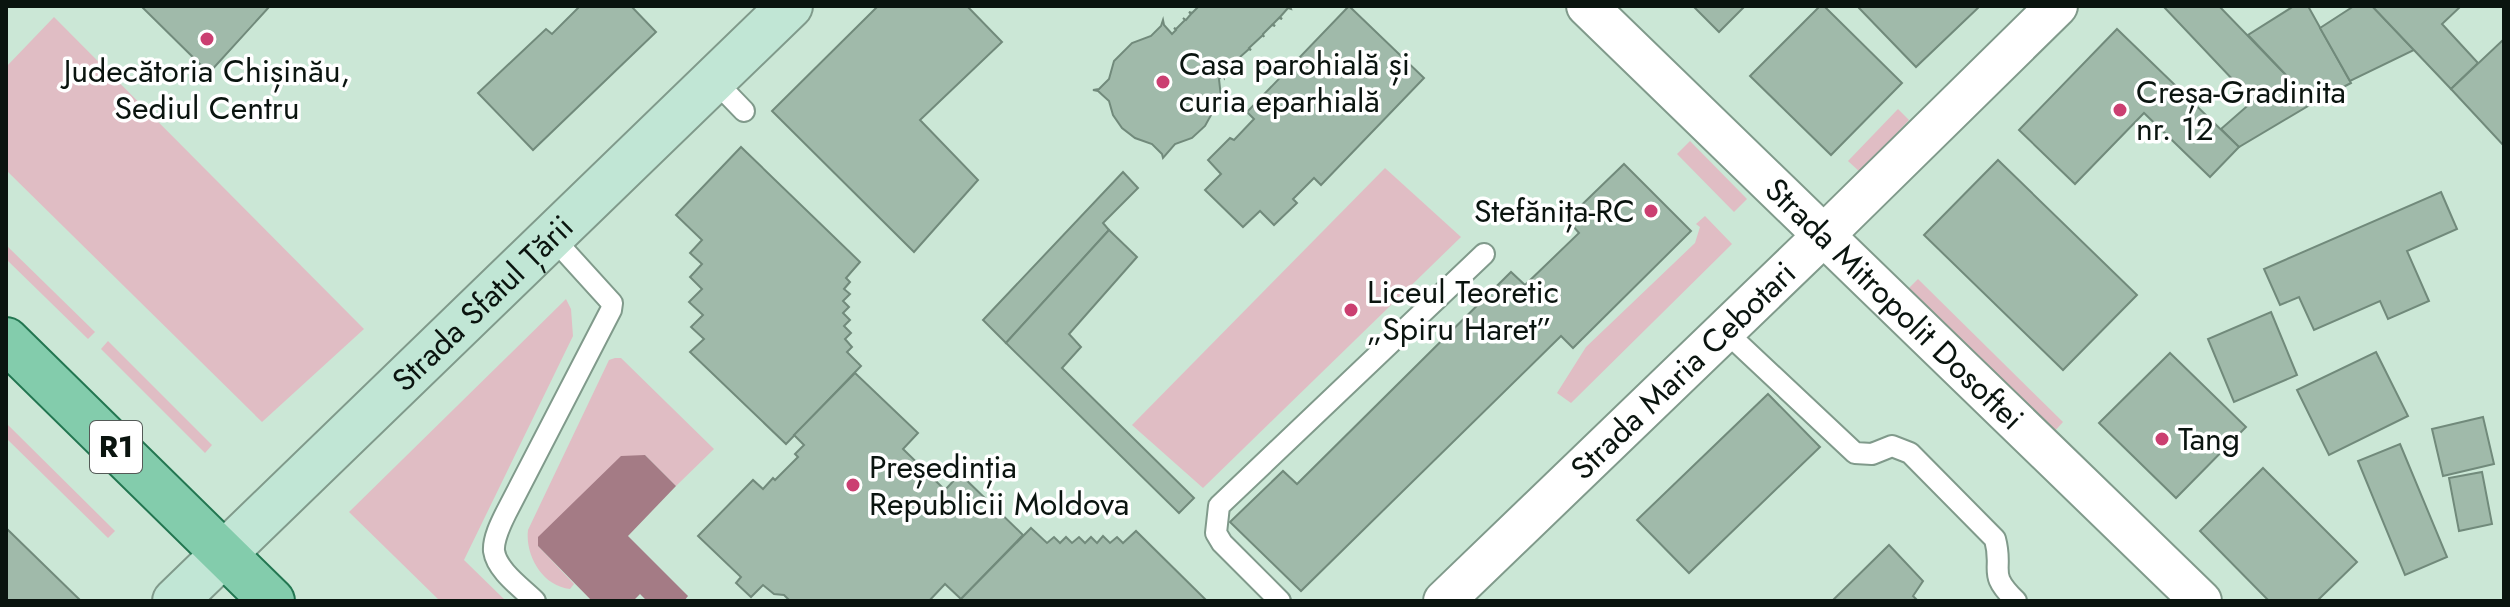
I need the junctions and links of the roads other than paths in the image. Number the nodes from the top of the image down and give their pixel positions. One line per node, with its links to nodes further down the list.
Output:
1 (790, 6): 5 (main road, Strada Sfatul Țării)
2 (1587, 6): 4 (street, Strada Mitropolit Dosoftei)
3 (2057, 6): 4 (street, Strada Maria Cebotari)
4 (1823, 236): 7 (street, Strada Maria Cebotari); 16 (street, Strada Mitropolit Dosoftei)
5 (552, 237): 9 (main road, Strada Sfatul Țării); 12 (lane)
6 (1484, 254): 13 (lane)
7 (1725, 331): 14 (street, Strada Maria Cebotari); 15 (lane)
8 (6, 340): 9 (main road, R1)
9 (225, 555): 10 (main road, Strada Sfatul Țării); 11 (main road, R1)
10 (175, 601)
11 (272, 601)
12 (535, 601)
13 (1280, 601)
14 (1444, 601)
15 (2016, 601)
16 (2201, 601)

